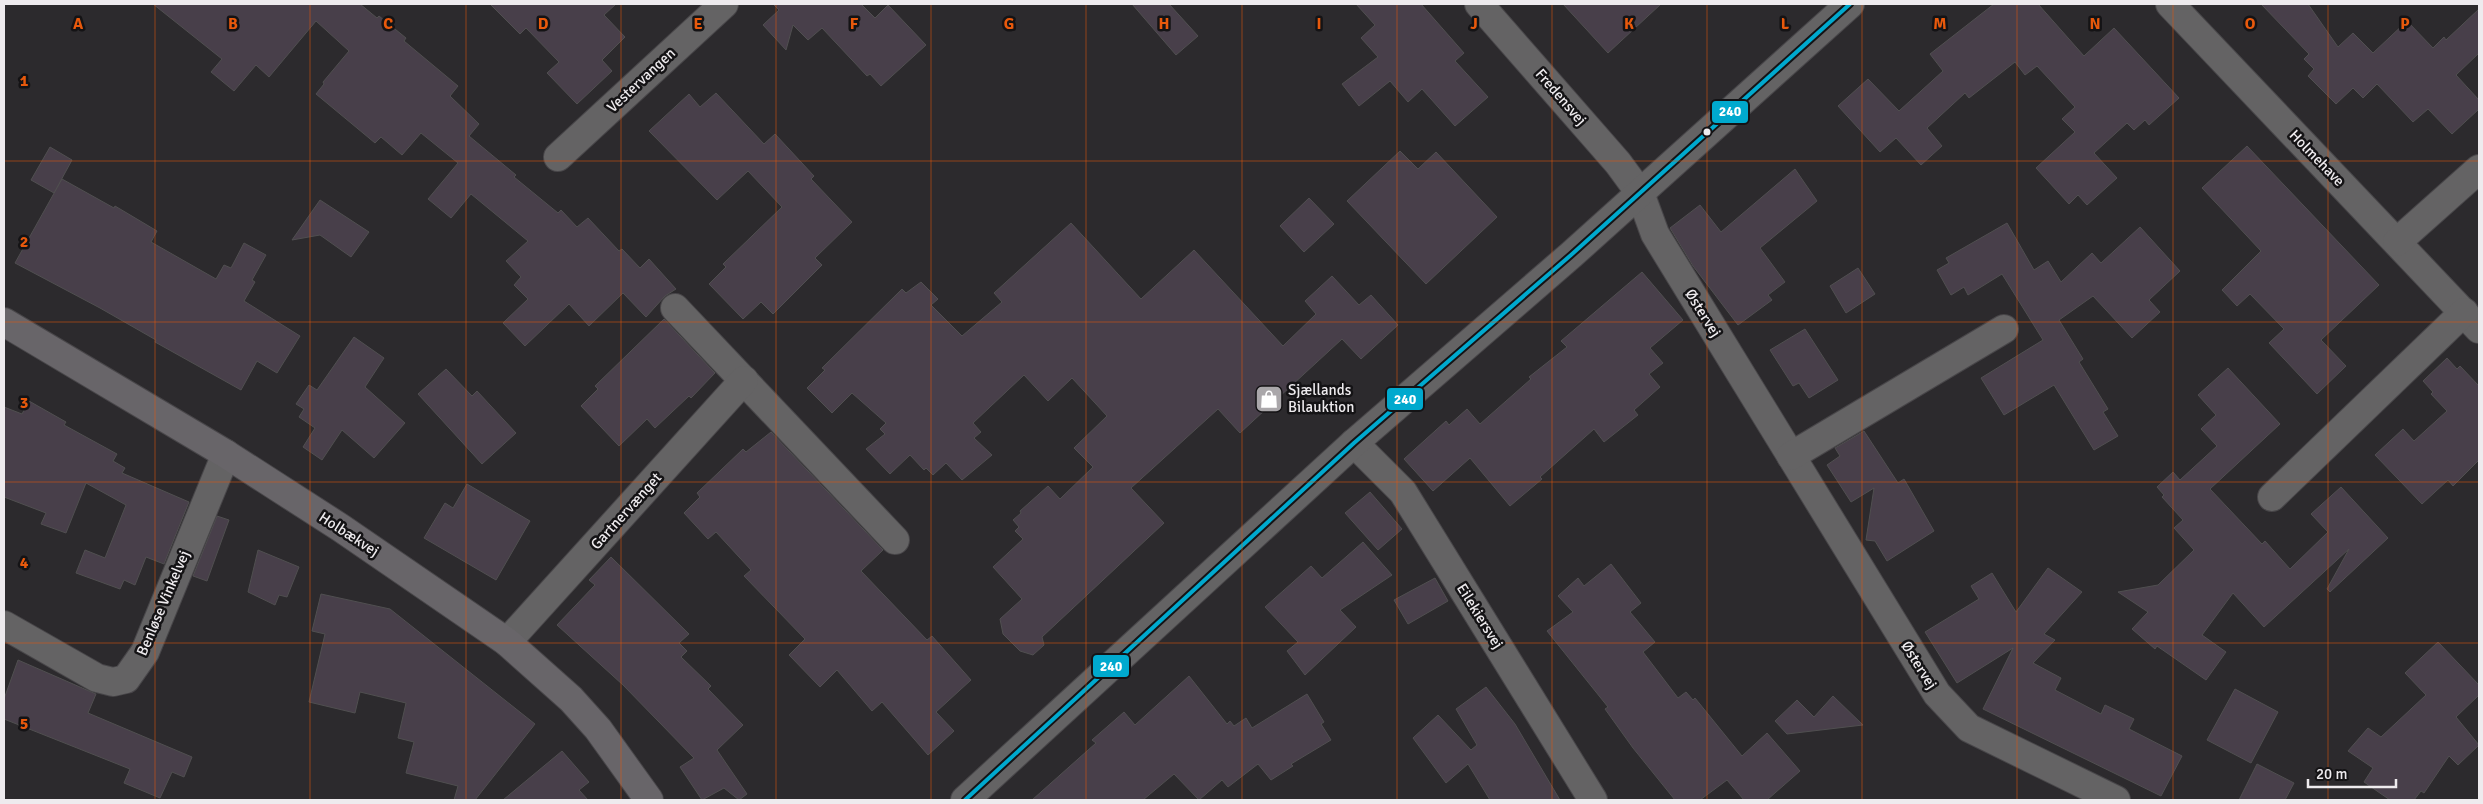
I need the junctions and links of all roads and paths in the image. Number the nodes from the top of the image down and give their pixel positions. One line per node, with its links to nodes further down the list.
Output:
1 (724, 4): 5 (street, Vestervangen)
2 (1479, 4): 7 (street, Fredensvej)
3 (1850, 4): 7 (street)
4 (2170, 4): 8 (street, Holmehave)
5 (558, 157)
6 (2479, 169): 8 (street)
7 (1640, 193): 14 (street); 16 (street, Østervej)
8 (2397, 242): 10 (street, Holmehave)
9 (675, 308): 13 (street)
10 (2472, 320): 17 (street, Holmehave)
11 (4, 322): 15 (main road, Holbækvej)
12 (2004, 329): 16 (street)
13 (744, 380): 18 (street); 20 (street, Gartnervænget)
14 (1354, 443): 22 (street); 23 (street, Eilekiersvej)
15 (226, 454): 19 (street, Benløse Vinkelvej); 20 (main road, Holbækvej)
16 (1791, 456): 24 (street, Østervej)
17 (2272, 497)
18 (896, 540)
19 (4, 625)
20 (507, 642): 21 (main road, Holbækvej)
21 (648, 800)
22 (966, 800)
23 (1592, 800)
24 (2116, 800)

